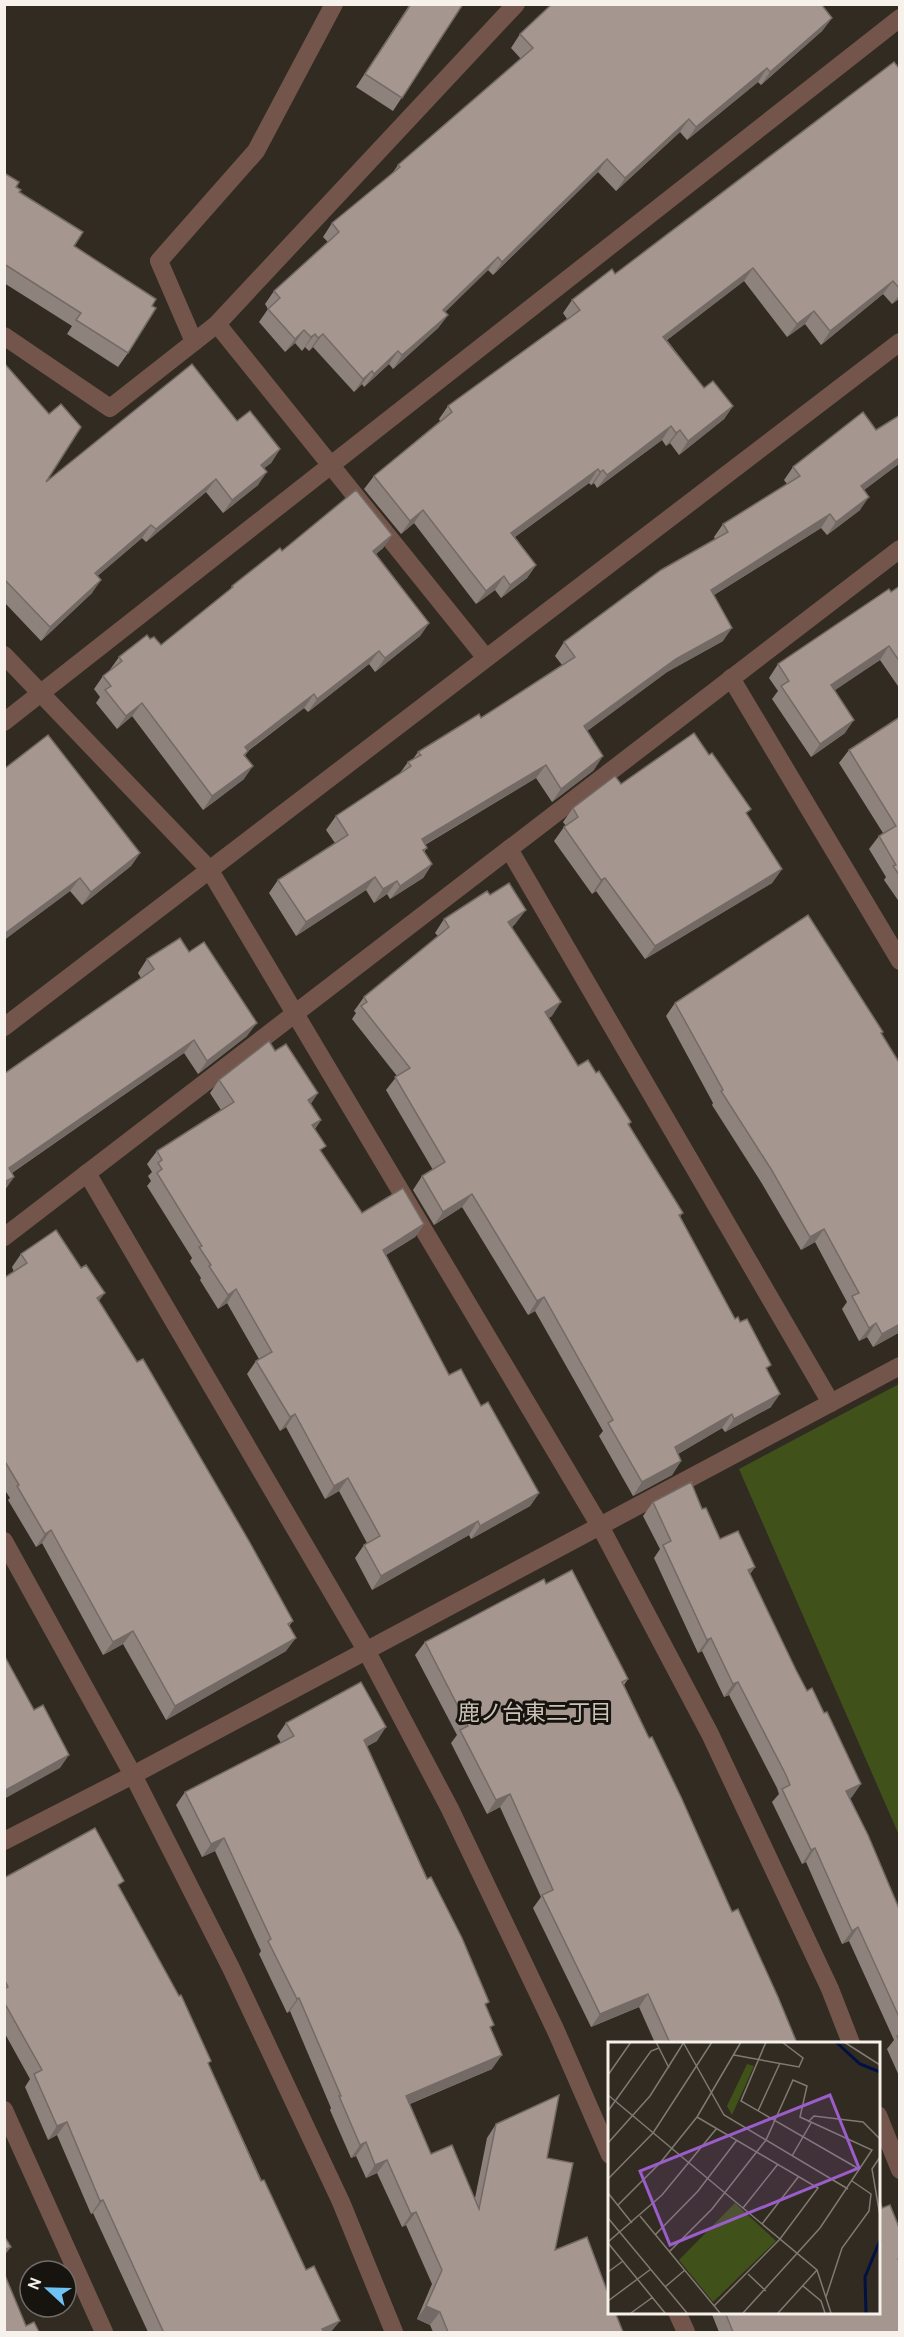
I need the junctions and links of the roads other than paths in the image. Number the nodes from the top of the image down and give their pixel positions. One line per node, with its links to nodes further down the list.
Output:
1 (334, 4): 6 (street)
2 (516, 4): 4 (street)
3 (900, 18): 8 (street)
4 (217, 324): 6 (street); 8 (street)
5 (4, 336): 6 (street)
6 (194, 342)
7 (900, 342): 11 (street)
8 (330, 464): 11 (street); 13 (street)
9 (900, 549): 12 (street)
10 (4, 655): 13 (street)
11 (486, 658): 16 (street)
12 (731, 678): 15 (street); 17 (street)
13 (41, 693): 14 (street); 16 (street)
14 (4, 722)
15 (509, 849): 18 (street); 23 (street)
16 (209, 869): 18 (street); 19 (street)
17 (900, 961)
18 (295, 1014): 20 (street); 24 (street)
19 (4, 1027)
20 (87, 1173): 21 (street); 26 (street)
21 (4, 1237)
22 (900, 1366): 23 (street)
23 (831, 1403): 24 (street)
24 (600, 1526): 26 (street); 29 (street)
25 (4, 1541): 27 (street)
26 (366, 1650): 27 (street); 32 (street)
27 (133, 1775): 28 (street); 36 (street)
28 (4, 1841)
29 (851, 2042)
30 (4, 2110): 35 (street)
31 (880, 2118): 33 (street)
32 (608, 2150)
33 (900, 2170)
34 (677, 2313): 37 (street)
35 (104, 2332)
36 (394, 2332)
37 (686, 2332)

